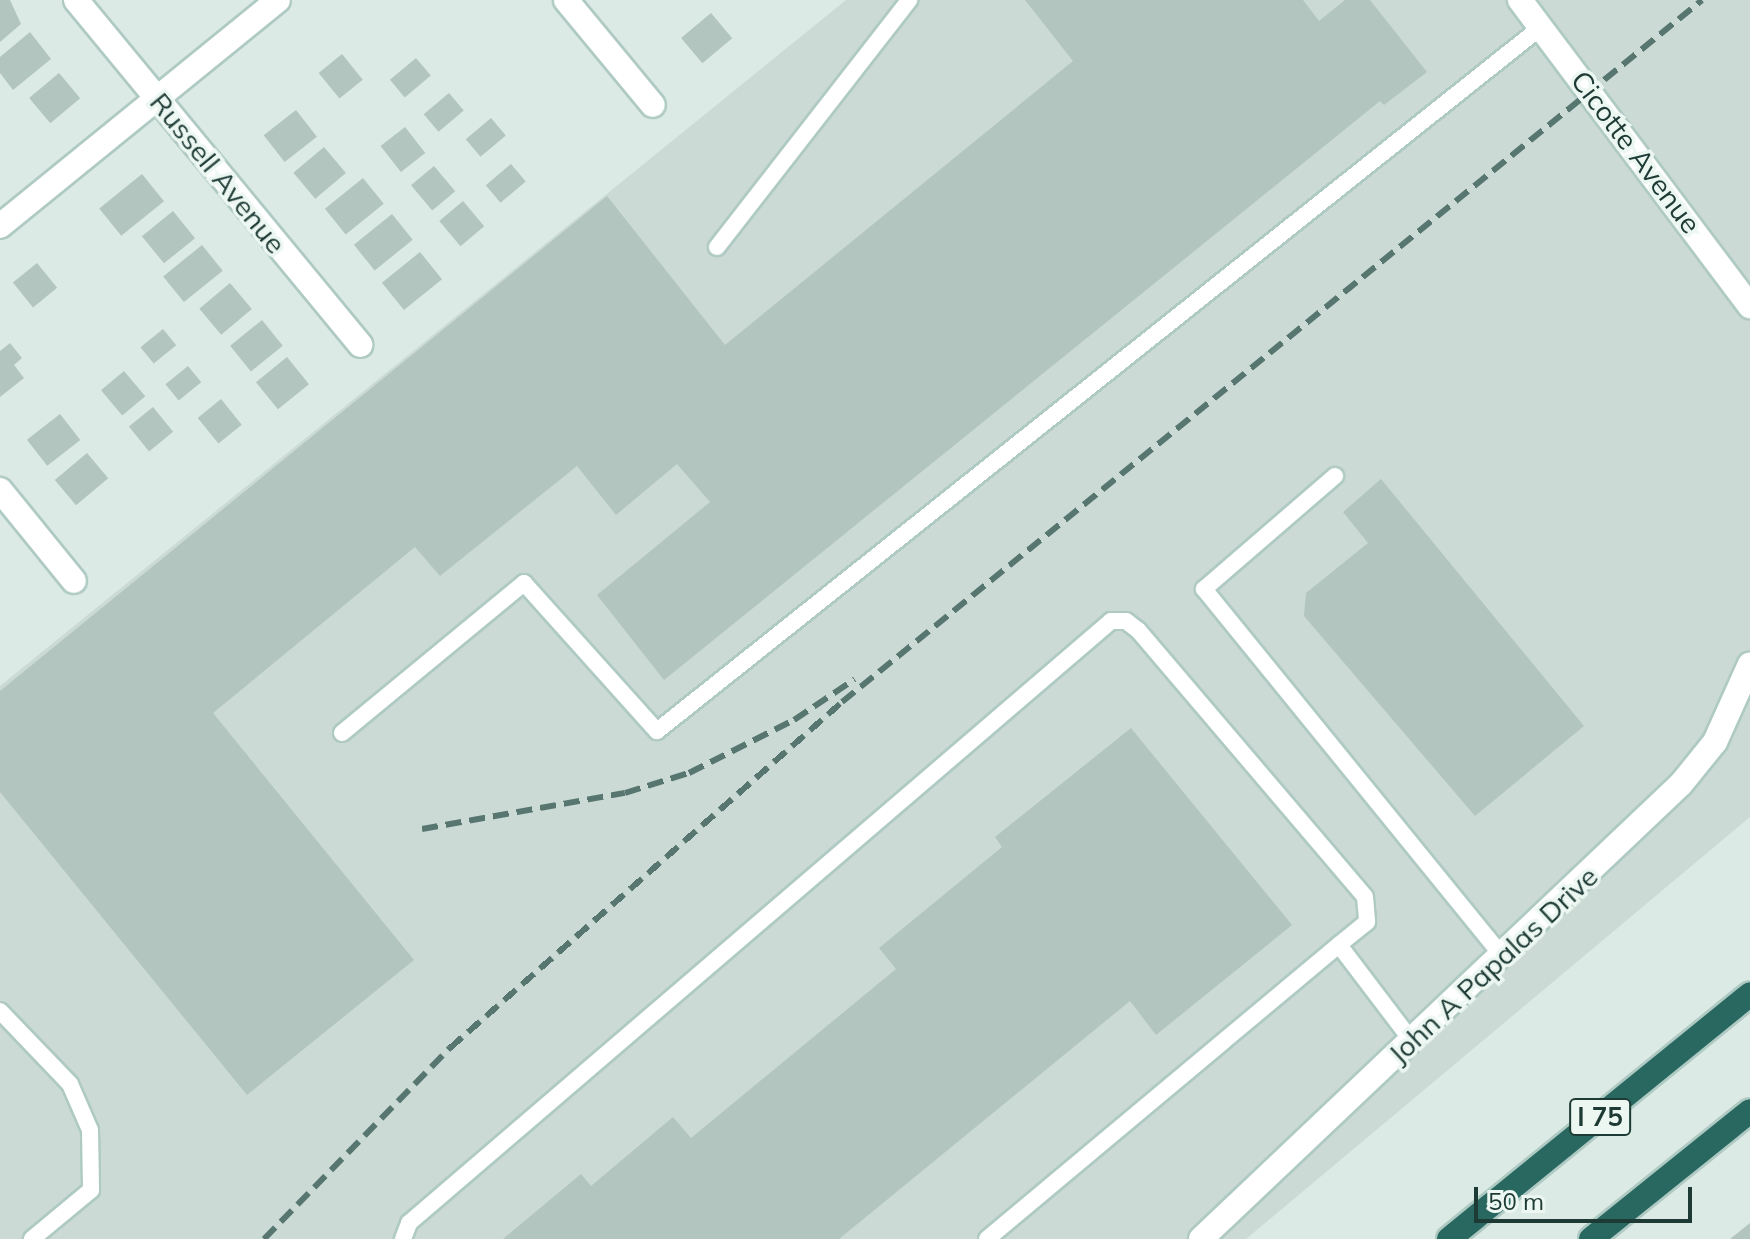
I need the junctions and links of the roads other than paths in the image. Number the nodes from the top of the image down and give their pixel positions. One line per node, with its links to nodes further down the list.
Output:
1 (76, 0): 7 (street, Russell Avenue)
2 (278, 0): 7 (street)
3 (566, 0): 8 (street)
4 (909, 0): 10 (lane)
5 (1520, 0): 6 (street, Cicotte Avenue)
6 (1541, 27): 11 (street, Cicotte Avenue); 17 (lane)
7 (157, 100): 9 (street); 12 (street, Russell Avenue)
8 (653, 105)
9 (0, 226)
10 (717, 247)
11 (1750, 306)
12 (360, 345)
13 (1335, 476): 19 (lane)
14 (0, 490): 15 (street)
15 (74, 581)
16 (1750, 664): 19 (street, John A Papalas Drive)
17 (342, 733)
18 (1339, 945): 22 (lane); 25 (lane); 26 (lane)
19 (1502, 956): 22 (street, John A Papalas Drive)
20 (1750, 994): 28 (highway, I 75)
21 (0, 1011): 24 (lane)
22 (1412, 1041): 27 (street, John A Papalas Drive)
23 (1750, 1111): 29 (highway)
24 (32, 1239)
25 (403, 1239)
26 (987, 1239)
27 (1201, 1239)
28 (1449, 1239)
29 (1591, 1239)

